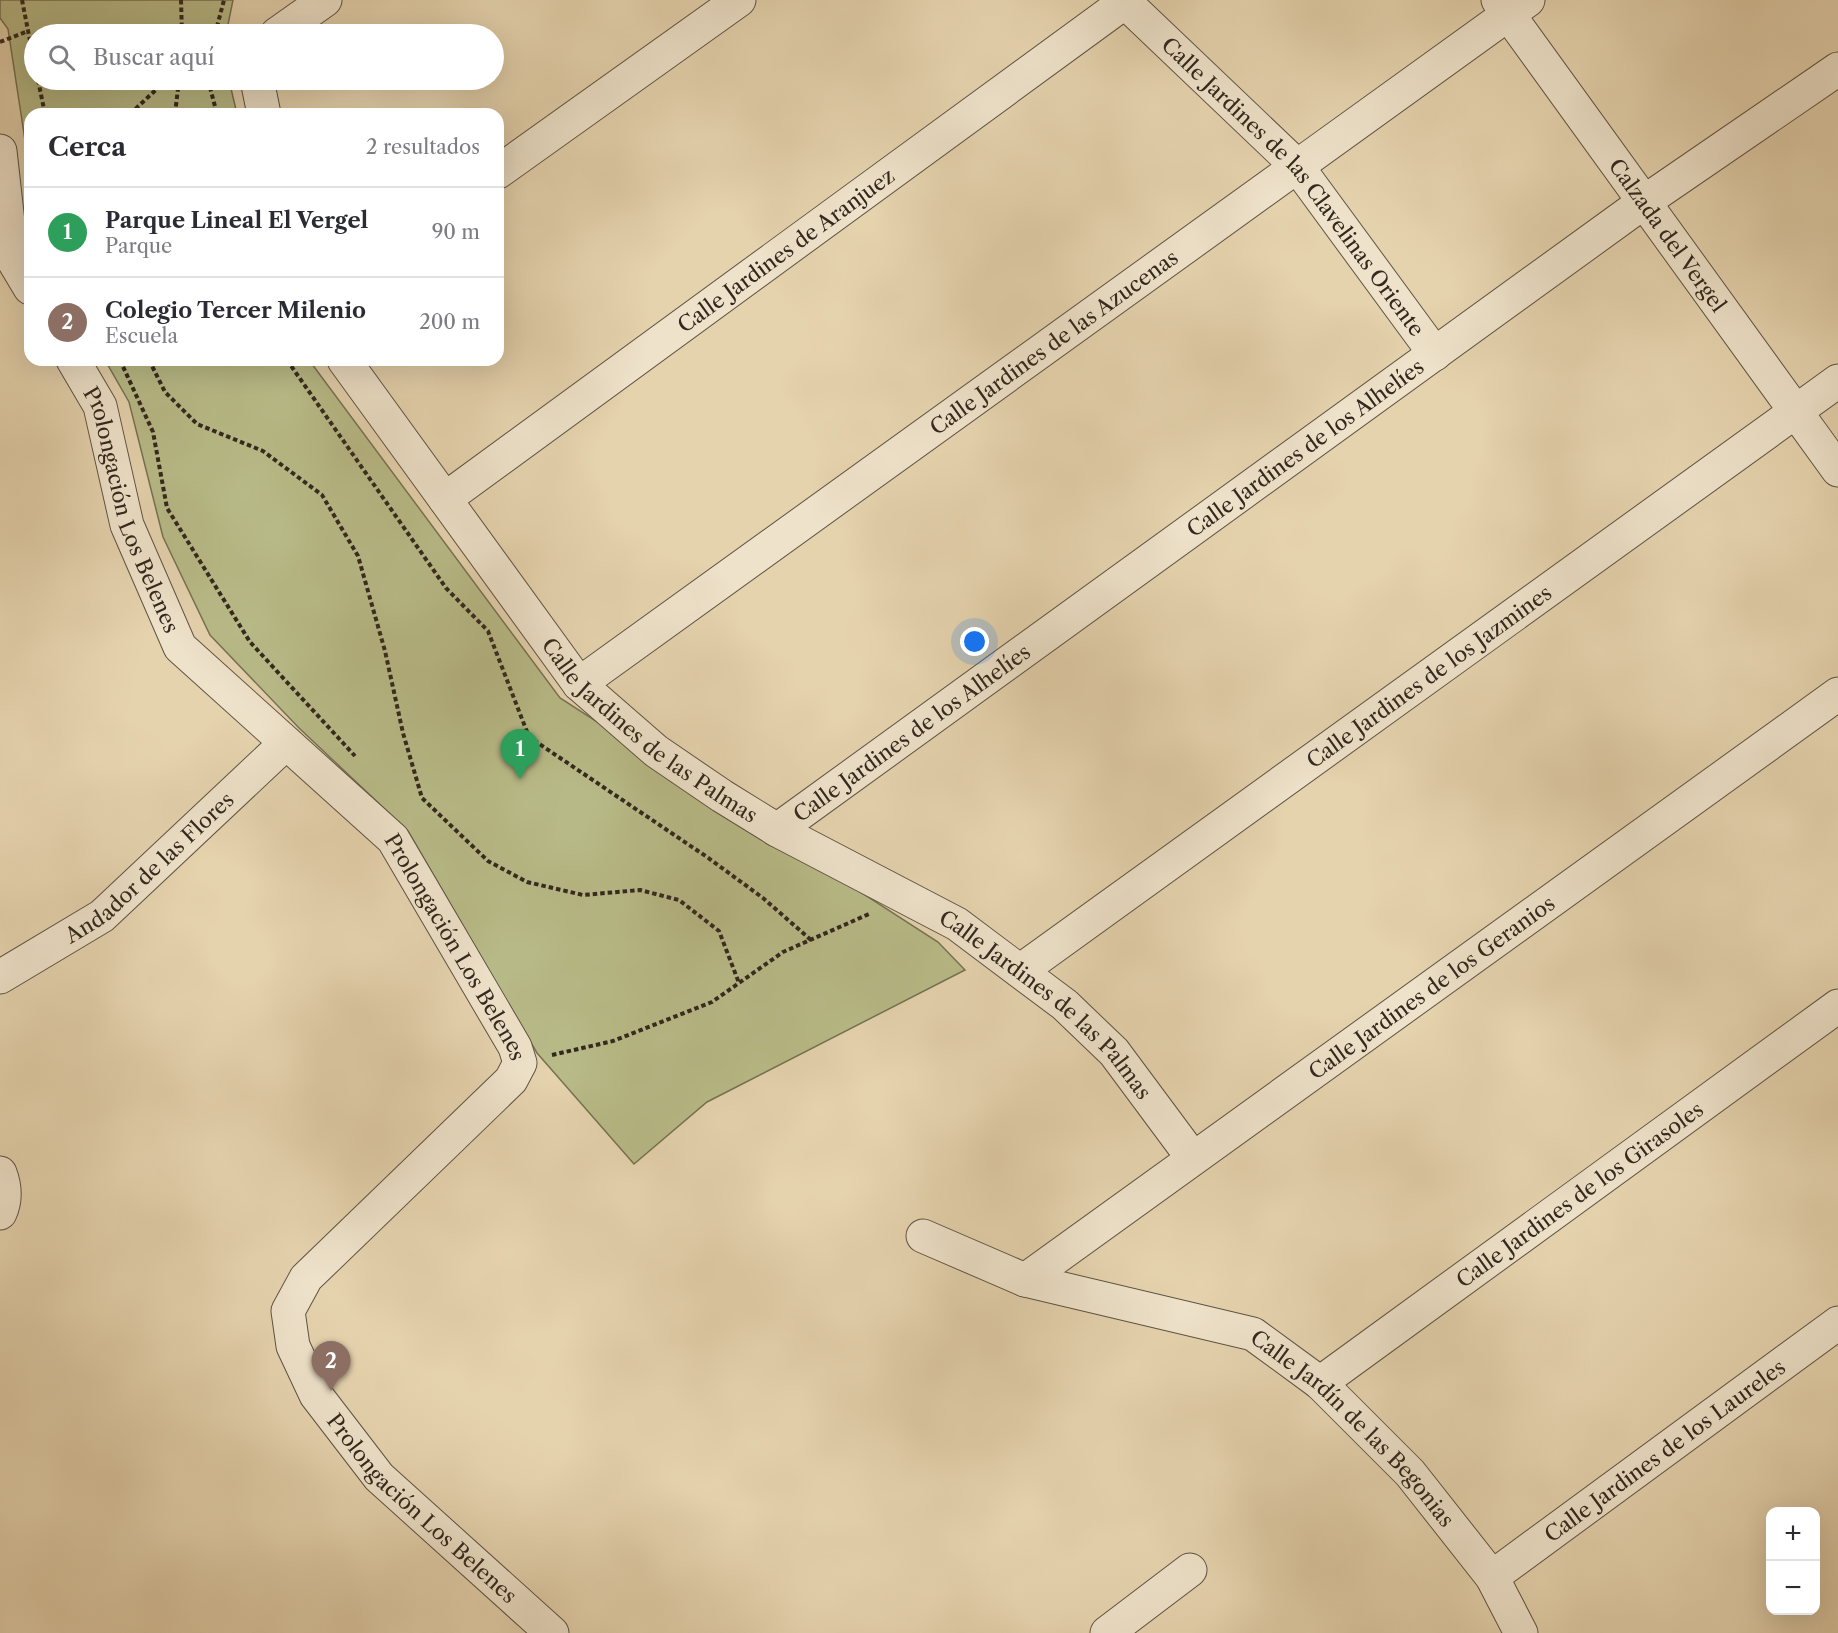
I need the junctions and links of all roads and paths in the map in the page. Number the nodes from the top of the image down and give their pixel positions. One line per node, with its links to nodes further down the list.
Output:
1 (22, 0): 8 (path)
2 (181, 0): 9 (path)
3 (224, 0): 10 (path)
4 (325, 0): 11 (street)
5 (739, 0): 27 (street)
6 (1122, 1): 26 (street, Calle Jardines de las Clavelinas Oriente); 38 (street, Calle Jardines de Aranjuez)
7 (1511, 4): 26 (street, Calle Jardines de las Azucenas); 28 (street, Calzada del Vergel)
8 (27, 24)
9 (182, 24)
10 (218, 24)
11 (291, 24)
12 (24, 33): 13 (path)
13 (0, 42)
14 (1838, 69): 28 (street, Calle Jardines de los Alhelíes)
15 (40, 90): 20 (path)
16 (156, 90): 21 (path)
17 (178, 90): 22 (path)
18 (211, 90): 23 (path)
19 (259, 90): 24 (street)
20 (44, 108)
21 (136, 108)
22 (176, 108)
23 (215, 108)
24 (263, 108)
25 (0, 151): 29 (street)
26 (1297, 166): 30 (street, Calle Jardines de las Clavelinas Oriente); 39 (street, Calle Jardines de las Azucenas)
27 (504, 168)
28 (1644, 202): 30 (street, Calle Jardines de los Alhelíes); 36 (street, Calzada del Vergel)
29 (24, 278)
30 (1435, 354): 43 (street, Calle Jardines de los Alhelíes)
31 (77, 366): 41 (street, Prolongación Los Belenes)
32 (123, 366): 42 (path)
33 (152, 366): 47 (path)
34 (348, 366): 38 (street, Calle Jardines de las Palmas)
35 (1838, 381): 36 (street, Calle Jardines de los Jazmines)
36 (1796, 411): 37 (street, Calzada del Vergel); 45 (street, Calle Jardines de los Jazmines)
37 (1838, 470)
38 (444, 499): 39 (street, Calle Jardines de las Palmas)
39 (579, 684): 43 (street, Calle Jardines de las Palmas)
40 (1838, 694): 52 (street, Calle Jardines de los Geranios)
41 (286, 743): 46 (street, Andador de las Flores); 51 (street, Prolongación Los Belenes)
42 (360, 761)
43 (777, 830): 44 (street, Calle Jardines de las Palmas)
44 (894, 892): 45 (street, Calle Jardines de las Palmas); 47 (path)
45 (1020, 971): 52 (street, Calle Jardines de las Palmas)
46 (0, 977)
47 (739, 983): 50 (path)
48 (1838, 1006): 58 (street, Calle Jardines de los Girasoles)
49 (548, 1046): 50 (path)
50 (553, 1055): 51 (path)
51 (520, 1063): 61 (street, Prolongación Los Belenes)
52 (1192, 1157): 56 (street, Calle Jardines de los Geranios)
53 (0, 1173): 54 (street)
54 (0, 1213)
55 (923, 1236): 56 (street, Calle Jardín de las Begonias)
56 (1025, 1280): 58 (street, Calle Jardín de las Begonias)
57 (1838, 1323): 60 (street, Calle Jardines de los Laureles)
58 (1320, 1383): 60 (street, Calle Jardín de las Begonias)
59 (1190, 1570): 62 (street)
60 (1492, 1576): 63 (street, Calle Jardín de las Begonias)
61 (552, 1633)
62 (1107, 1633)
63 (1521, 1633)

